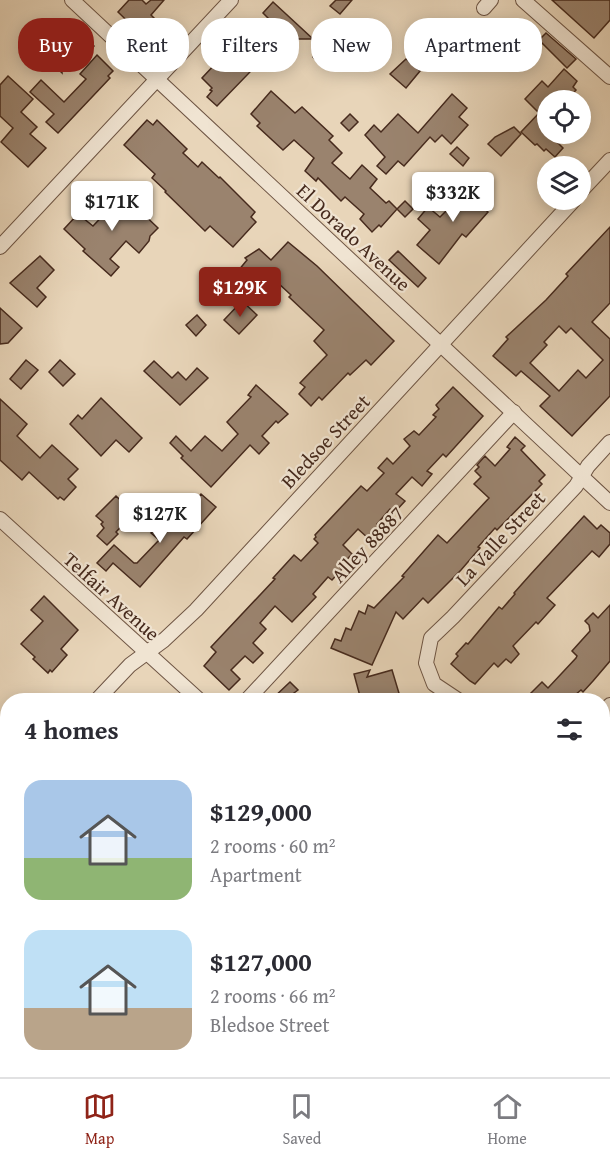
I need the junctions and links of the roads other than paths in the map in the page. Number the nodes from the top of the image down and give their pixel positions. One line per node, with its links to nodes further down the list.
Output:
1 (72, 0): 5 (street, El Dorado Avenue)
2 (231, 0): 5 (street)
3 (524, 0): 4 (street)
4 (610, 77)
5 (156, 79): 9 (street); 10 (street, El Dorado Avenue)
6 (610, 160): 7 (street)
7 (591, 180)
8 (565, 210): 10 (street, Bledsoe Street)
9 (0, 247)
10 (440, 344): 11 (street, El Dorado Avenue); 16 (street, Bledsoe Street)
11 (514, 412): 13 (street, El Dorado Avenue); 19 (street, Alley 88887)
12 (610, 442): 13 (street, La Valle Street)
13 (582, 477): 14 (street, El Dorado Avenue); 20 (street, La Valle Street)
14 (610, 503)
15 (0, 519): 16 (street, Telfair Avenue)
16 (146, 653): 17 (street, Bledsoe Street); 18 (street, Telfair Avenue)
17 (104, 693)
18 (191, 693)
19 (253, 693)
20 (448, 693)

